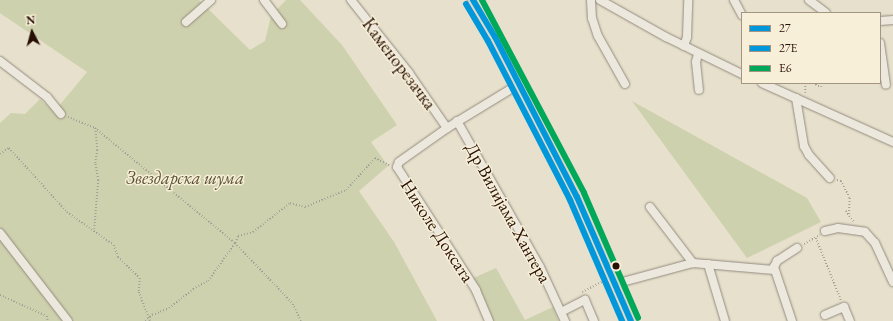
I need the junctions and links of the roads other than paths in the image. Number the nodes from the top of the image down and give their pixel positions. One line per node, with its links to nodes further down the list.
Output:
1 (211, 0): 14 (street)
2 (264, 0): 15 (street)
3 (351, 0): 29 (street, Каменорезачка)
4 (473, 0): 21 (main road)
5 (591, 0): 22 (street)
6 (600, 0): 16 (street)
7 (688, 0): 16 (street)
8 (734, 0): 11 (street)
9 (809, 0): 10 (street)
10 (825, 12)
11 (741, 13)
12 (893, 20): 13 (street)
13 (881, 21)
14 (186, 22)
15 (282, 24)
16 (684, 46): 18 (street)
17 (881, 50): 24 (street)
18 (698, 54): 20 (street); 25 (street)
19 (0, 61): 27 (street)
20 (741, 74)
21 (519, 84): 28 (street, Николе Доксата); 39 (main road)
22 (625, 84)
23 (764, 84): 26 (street)
24 (886, 84)
25 (699, 90)
26 (796, 98): 30 (street); 31 (street)
27 (61, 114)
28 (457, 121): 29 (street, Николе Доксата); 41 (street, Др Вилијама Хантера)
29 (447, 128): 44 (street, Николе Доксата)
30 (893, 142)
31 (830, 178)
32 (650, 207): 36 (street)
33 (825, 231): 40 (street)
34 (0, 233): 43 (street)
35 (797, 248): 38 (street)
36 (693, 263): 37 (street); 39 (street)
37 (708, 264): 38 (street); 48 (street)
38 (774, 270): 49 (street)
39 (614, 280): 47 (main road)
40 (893, 282)
41 (559, 308): 45 (street, Др Вилијама Хантера); 46 (street)
42 (825, 315): 50 (street)
43 (68, 321)
44 (489, 321)
45 (565, 321)
46 (594, 321)
47 (631, 321)
48 (725, 321)
49 (792, 321)
50 (850, 321)

